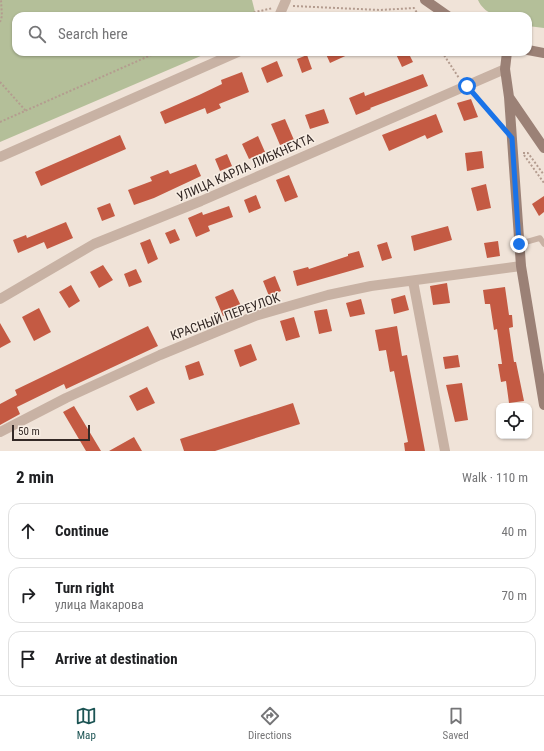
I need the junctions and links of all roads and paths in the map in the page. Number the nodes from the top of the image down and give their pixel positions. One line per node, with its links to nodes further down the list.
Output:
1 (1, 0): 7 (path)
2 (425, 0): 6 (street)
3 (285, 3): 4 (path); 5 (path)
4 (252, 12)
5 (416, 12)
6 (442, 12)
7 (0, 22)
8 (532, 51): 9 (street)
9 (544, 53)
10 (149, 56): 18 (path)
11 (229, 56): 23 (street)
12 (444, 56): 16 (path)
13 (507, 56): 14 (street)
14 (505, 69): 16 (street, УЛИЦА КАРЛА ЛИБКНЕХТА); 17 (street)
15 (0, 82): 18 (path)
16 (467, 86): 20 (path); 30 (street, УЛИЦА КАРЛА ЛИБКНЕХТА)
17 (509, 97): 20 (street); 21 (street)
18 (26, 111): 19 (path)
19 (0, 122)
20 (512, 138): 22 (path); 26 (street)
21 (544, 148)
22 (523, 153): 24 (path); 25 (path)
23 (0, 157)
24 (544, 175)
25 (544, 183)
26 (519, 244): 27 (lane); 28 (street)
27 (544, 244)
28 (521, 266): 29 (street, КРАСНЫЙ ПЕРЕУЛОК); 31 (street)
29 (413, 282): 33 (street, КРАСНЫЙ ПЕРЕУЛОК); 34 (street)
30 (0, 299)
31 (542, 377): 32 (street)
32 (544, 405)
33 (0, 432)
34 (445, 451)

